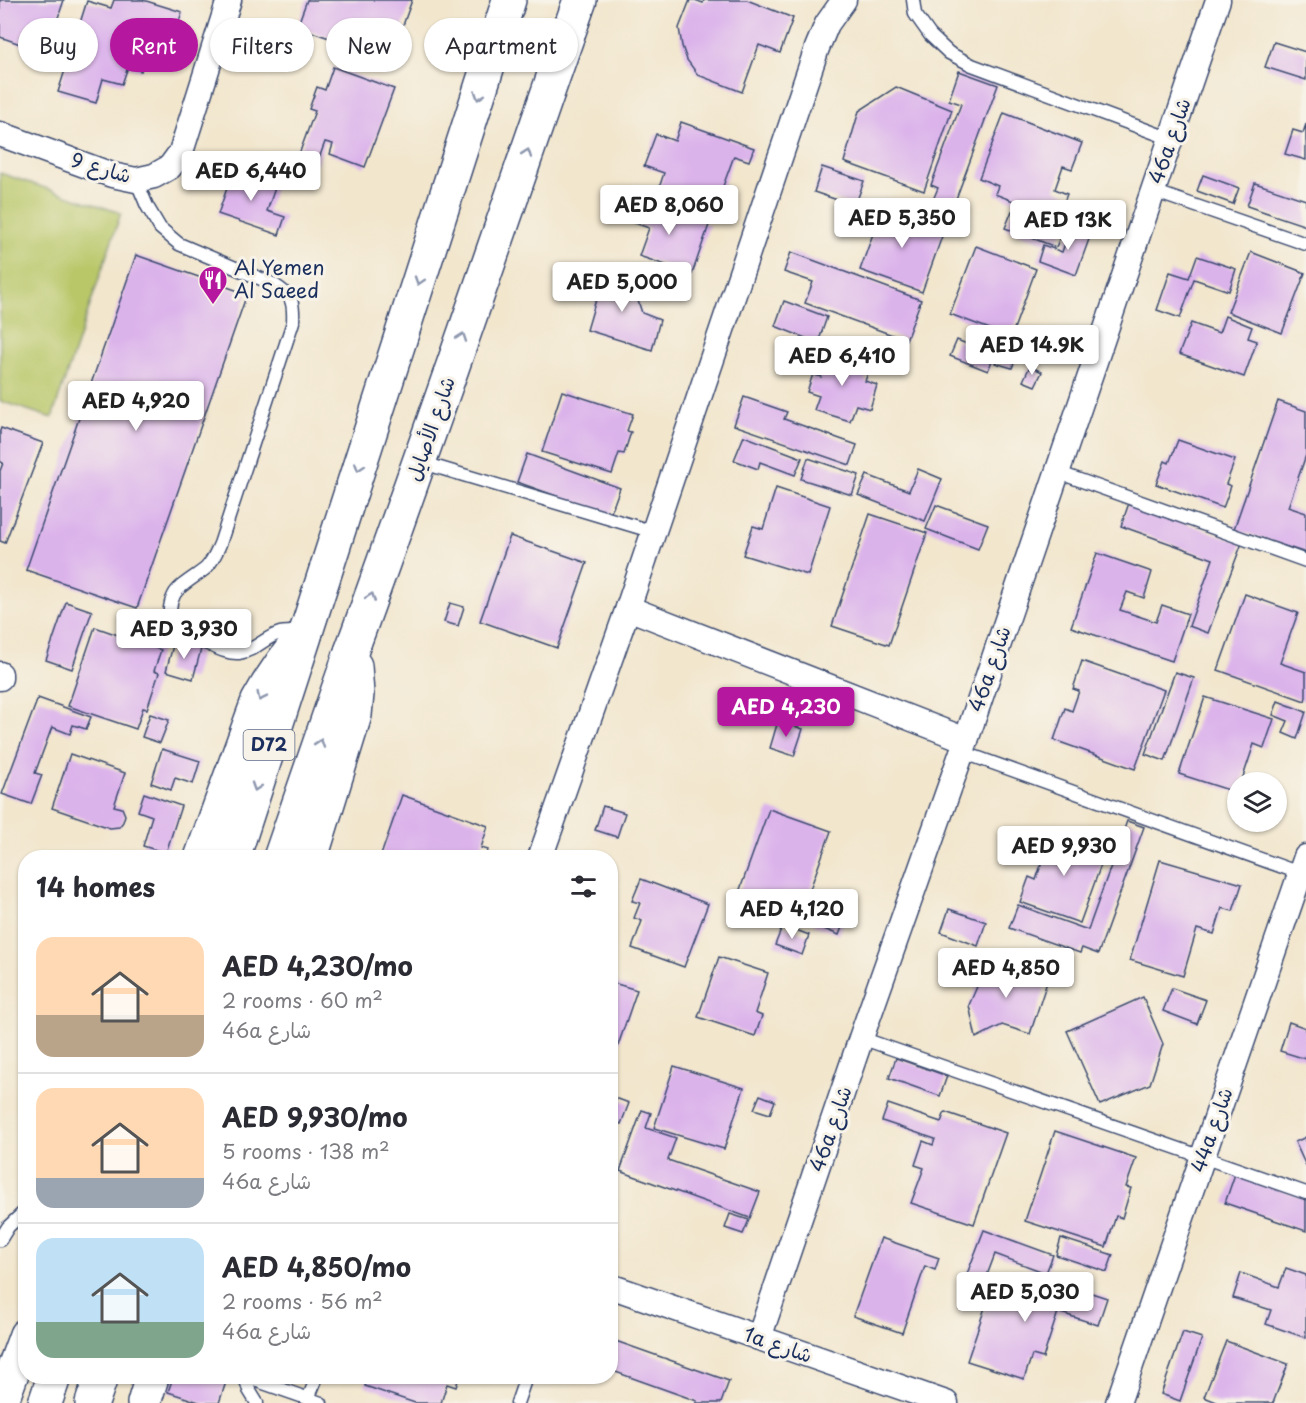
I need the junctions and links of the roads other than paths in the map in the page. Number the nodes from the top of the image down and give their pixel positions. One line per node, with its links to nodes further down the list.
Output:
1 (229, 0): 9 (street, شارع 9)
2 (510, 0): 17 (main road, D72, one-way to 17)
3 (580, 0): 12 (main road, شارع الأصايل / D72, one-way to 3)
4 (844, 0): 14 (street)
5 (913, 0): 8 (lane)
6 (1218, 0): 8 (street, 46a شارع)
7 (0, 134): 9 (street, شارع 9)
8 (1171, 139): 10 (street, 46a شارع)
9 (136, 180): 17 (lane)
10 (1153, 191): 11 (lane); 13 (street, 46a شارع)
11 (1306, 244)
12 (420, 462): 14 (lane); 18 (main road, شارع الأصايل / D72, one-way to 12)
13 (1057, 472): 15 (lane); 19 (street, 46a شارع)
14 (654, 532): 16 (street)
15 (1306, 561)
16 (628, 608): 19 (street); 24 (street)
17 (306, 632): 20 (main road, one-way to 20); 21 (main road, D72, one-way to 21)
18 (351, 652): 22 (main road, شارع الأصايل / D72, one-way to 18); 23 (main road)
19 (964, 746): 25 (lane); 26 (street, 46a شارع)
20 (204, 850)
21 (236, 850)
22 (283, 850)
23 (313, 850)
24 (543, 850)
25 (1304, 868): 27 (street, 44a شارع)
26 (861, 1038): 27 (lane); 32 (street, 46a شارع)
27 (1203, 1157): 28 (lane); 50 (street, 44a شارع)
28 (1306, 1192)
29 (18, 1218): 30 (lane)
30 (0, 1240)
31 (618, 1289): 32 (street, 1a شارع)
32 (759, 1338): 49 (street, 1a شارع)
33 (18, 1357): 42 (main road)
34 (52, 1384): 43 (main road)
35 (99, 1384): 44 (main road)
36 (150, 1384): 45 (main road)
37 (247, 1384): 46 (lane)
38 (265, 1384): 41 (lane)
39 (314, 1384): 41 (lane)
40 (524, 1384): 48 (lane)
41 (308, 1399): 47 (lane)
42 (1, 1403)
43 (45, 1403)
44 (92, 1403)
45 (144, 1403)
46 (257, 1403)
47 (321, 1403)
48 (517, 1403)
49 (946, 1403)
50 (1118, 1403)

